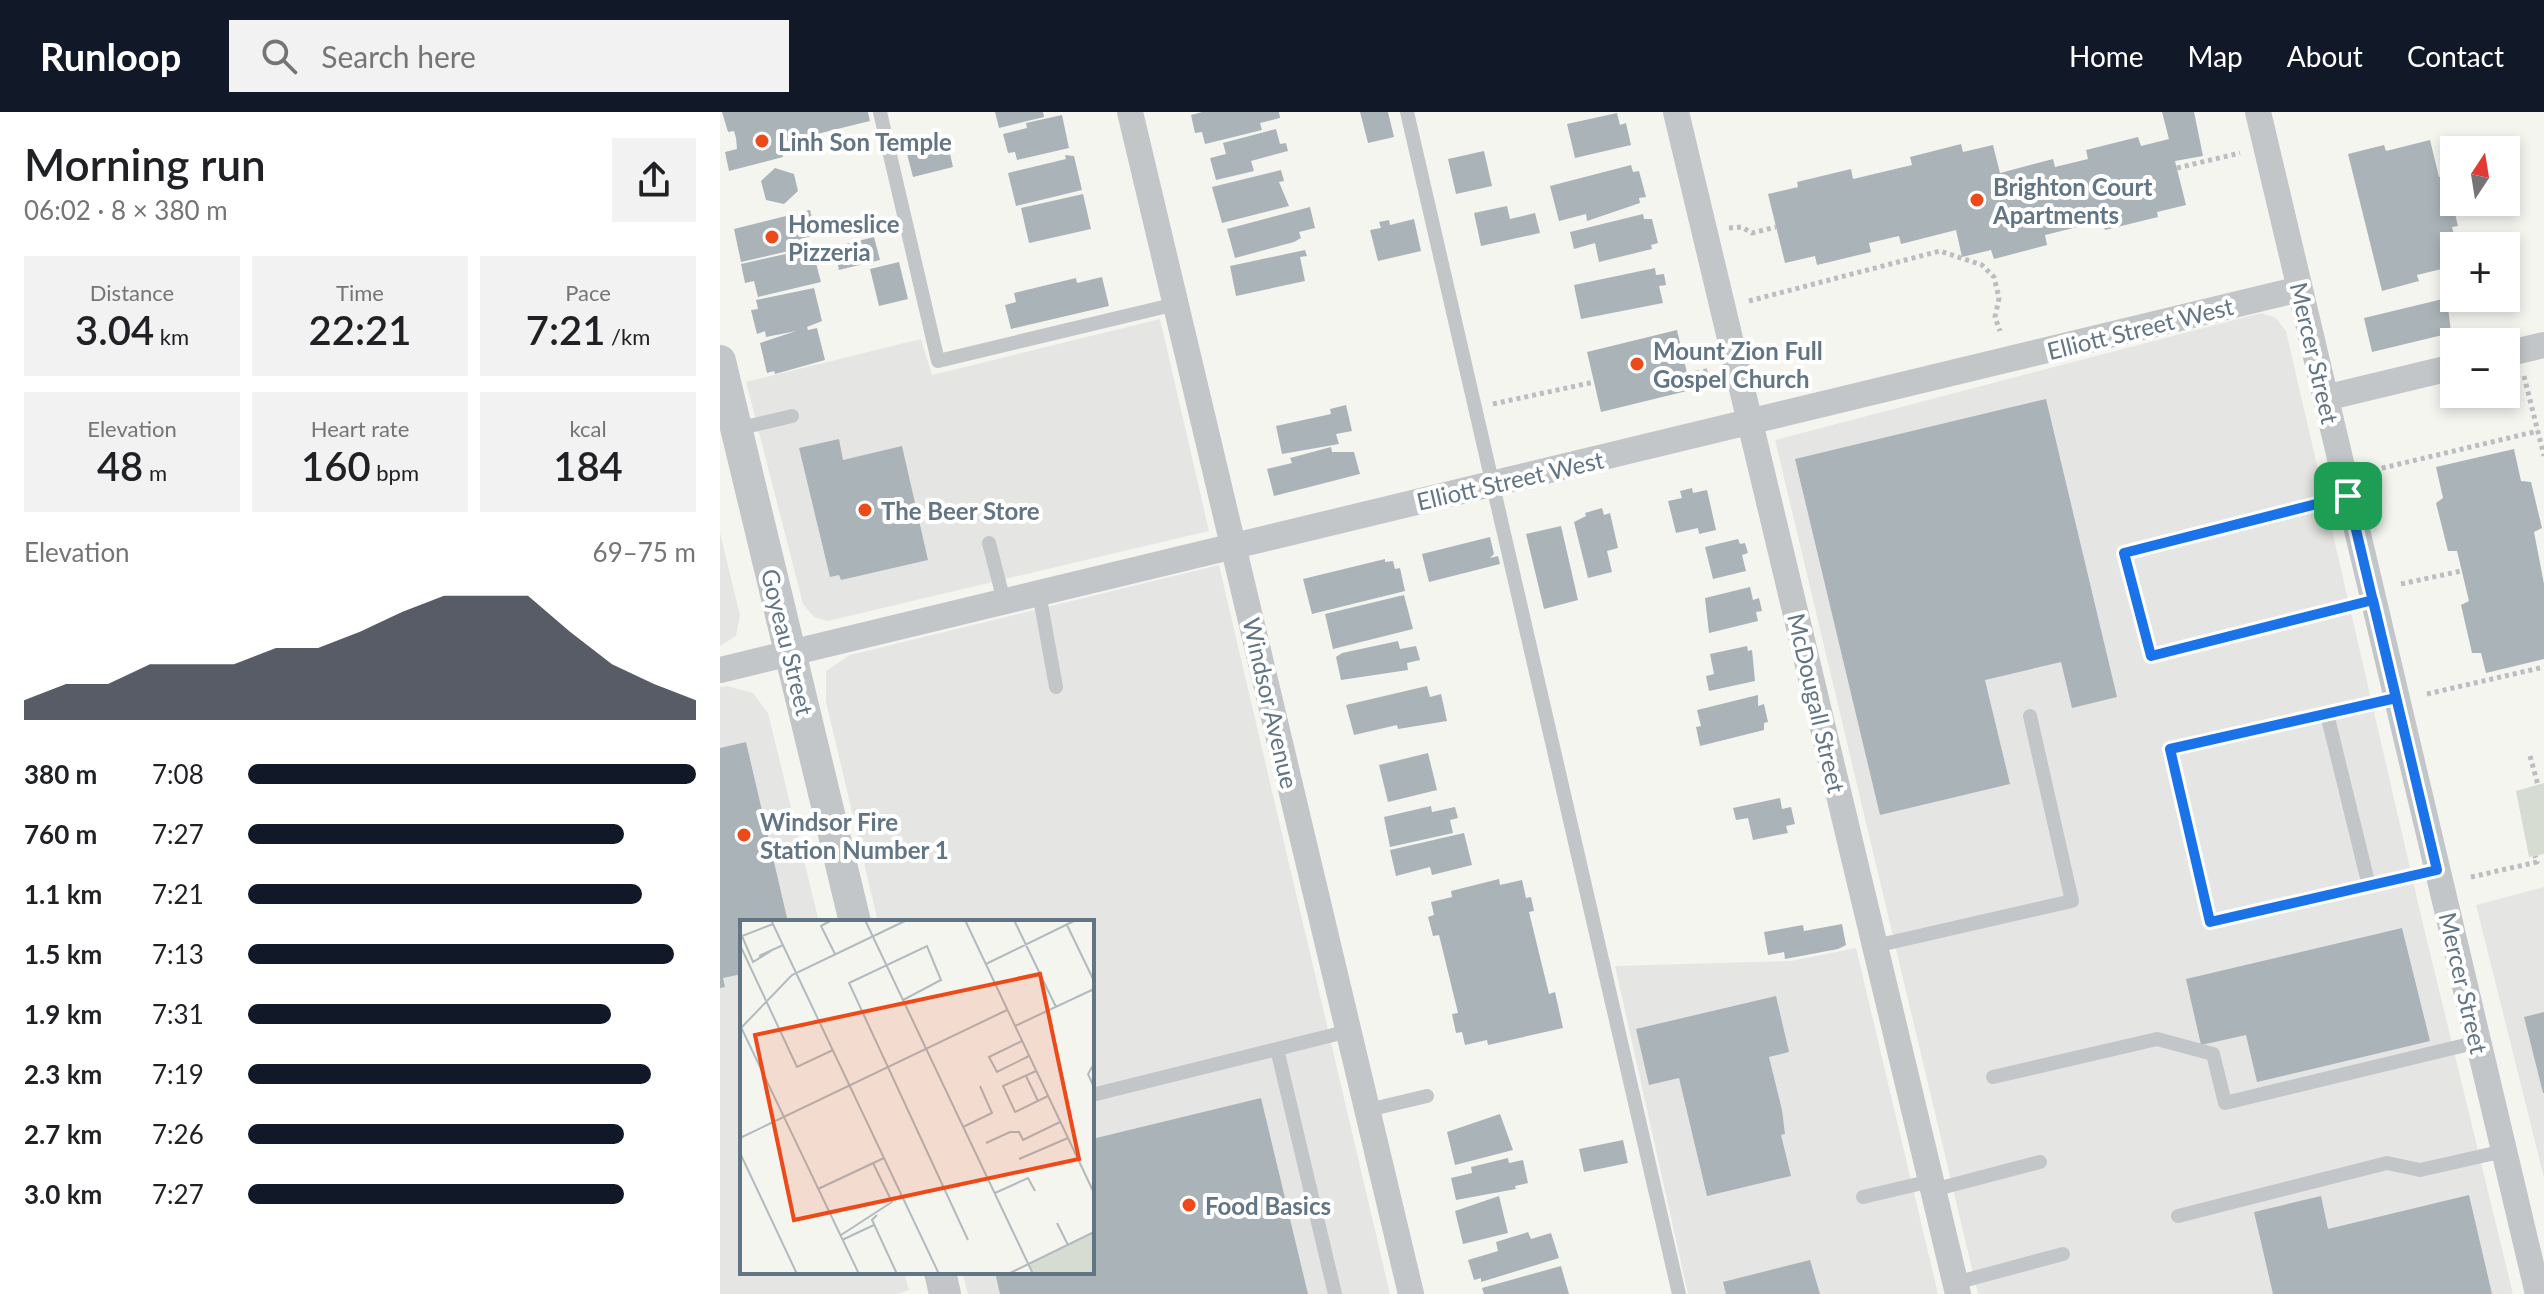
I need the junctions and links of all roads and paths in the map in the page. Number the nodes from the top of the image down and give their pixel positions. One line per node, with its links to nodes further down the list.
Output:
1 (880, 112): 14 (lane)
2 (1130, 112): 14 (street, Windsor Avenue)
3 (1407, 112): 27 (lane)
4 (1676, 112): 29 (street, McDougall Street)
5 (2258, 112): 12 (street, Mercer Street)
6 (2240, 153): 7 (path)
7 (2177, 168)
8 (1776, 227): 9 (path)
9 (1728, 228)
10 (1975, 254): 11 (path)
11 (1974, 262): 13 (path); 15 (path)
12 (2300, 289): 26 (street, Mercer Street); 29 (street, Elliott Street West)
13 (1745, 302)
14 (1176, 304): 37 (street, Windsor Avenue)
15 (2000, 331)
16 (2544, 345): 18 (street)
17 (1709, 347): 19 (path)
18 (2520, 351)
19 (1682, 352)
20 (720, 361): 30 (street, Goyeau Street)
21 (1714, 369): 23 (path)
22 (2440, 370): 26 (street)
23 (1688, 375)
24 (2524, 375): 31 (path)
25 (1594, 382): 27 (path)
26 (2325, 398): 35 (street, Mercer Street)
27 (1476, 407): 34 (lane)
28 (792, 416): 30 (lane)
29 (1749, 422): 34 (street, Elliott Street West); 58 (street, McDougall Street)
30 (736, 429): 43 (street, Goyeau Street)
31 (2538, 431): 32 (path); 33 (path)
32 (2544, 456)
33 (2374, 470)
34 (1493, 484): 37 (street, Elliott Street West); 78 (lane)
35 (2348, 496): 41 (street, Mercer Street); 41 (lane)
36 (989, 543): 42 (lane)
37 (1233, 546): 40 (street, Elliott Street West); 59 (street, Windsor Avenue)
38 (2461, 571): 39 (path)
39 (2401, 584)
40 (1039, 593): 42 (street, Elliott Street West); 46 (lane)
41 (2373, 600): 48 (street, Mercer Street)
42 (1004, 601): 43 (street, Elliott Street West)
43 (790, 653): 45 (street, Elliott Street West); 57 (street, Goyeau Street)
44 (2544, 667): 47 (path)
45 (720, 670)
46 (1056, 687)
47 (2427, 694)
48 (2396, 698): 49 (lane); 54 (street, Mercer Street)
49 (2327, 714): 56 (lane); 56 (lane)
50 (2030, 716): 58 (lane)
51 (2530, 756): 52 (path)
52 (2538, 785)
53 (2535, 856): 55 (path)
54 (2437, 870): 56 (lane); 60 (street, Mercer Street)
55 (2471, 877)
56 (2369, 886)
57 (855, 920)
58 (1875, 946): 68 (street, McDougall Street)
59 (1349, 1031): 61 (lane); 65 (street, Windsor Avenue)
60 (2478, 1042): 62 (lane); 66 (street, Mercer Street)
61 (1277, 1049): 63 (lane); 76 (lane)
62 (1993, 1077)
63 (1094, 1095)
64 (1427, 1096): 65 (lane)
65 (1368, 1110): 77 (street, Windsor Avenue)
66 (2504, 1151): 70 (lane); 73 (street, Mercer Street)
67 (2040, 1162): 68 (lane)
68 (1932, 1185): 69 (lane); 74 (street, McDougall Street)
69 (1863, 1197)
70 (2178, 1216)
71 (2063, 1254): 74 (lane)
72 (940, 1274): 75 (street)
73 (2539, 1284)
74 (1957, 1288)
75 (945, 1294)
76 (1335, 1294)
77 (1411, 1294)
78 (1679, 1294)

